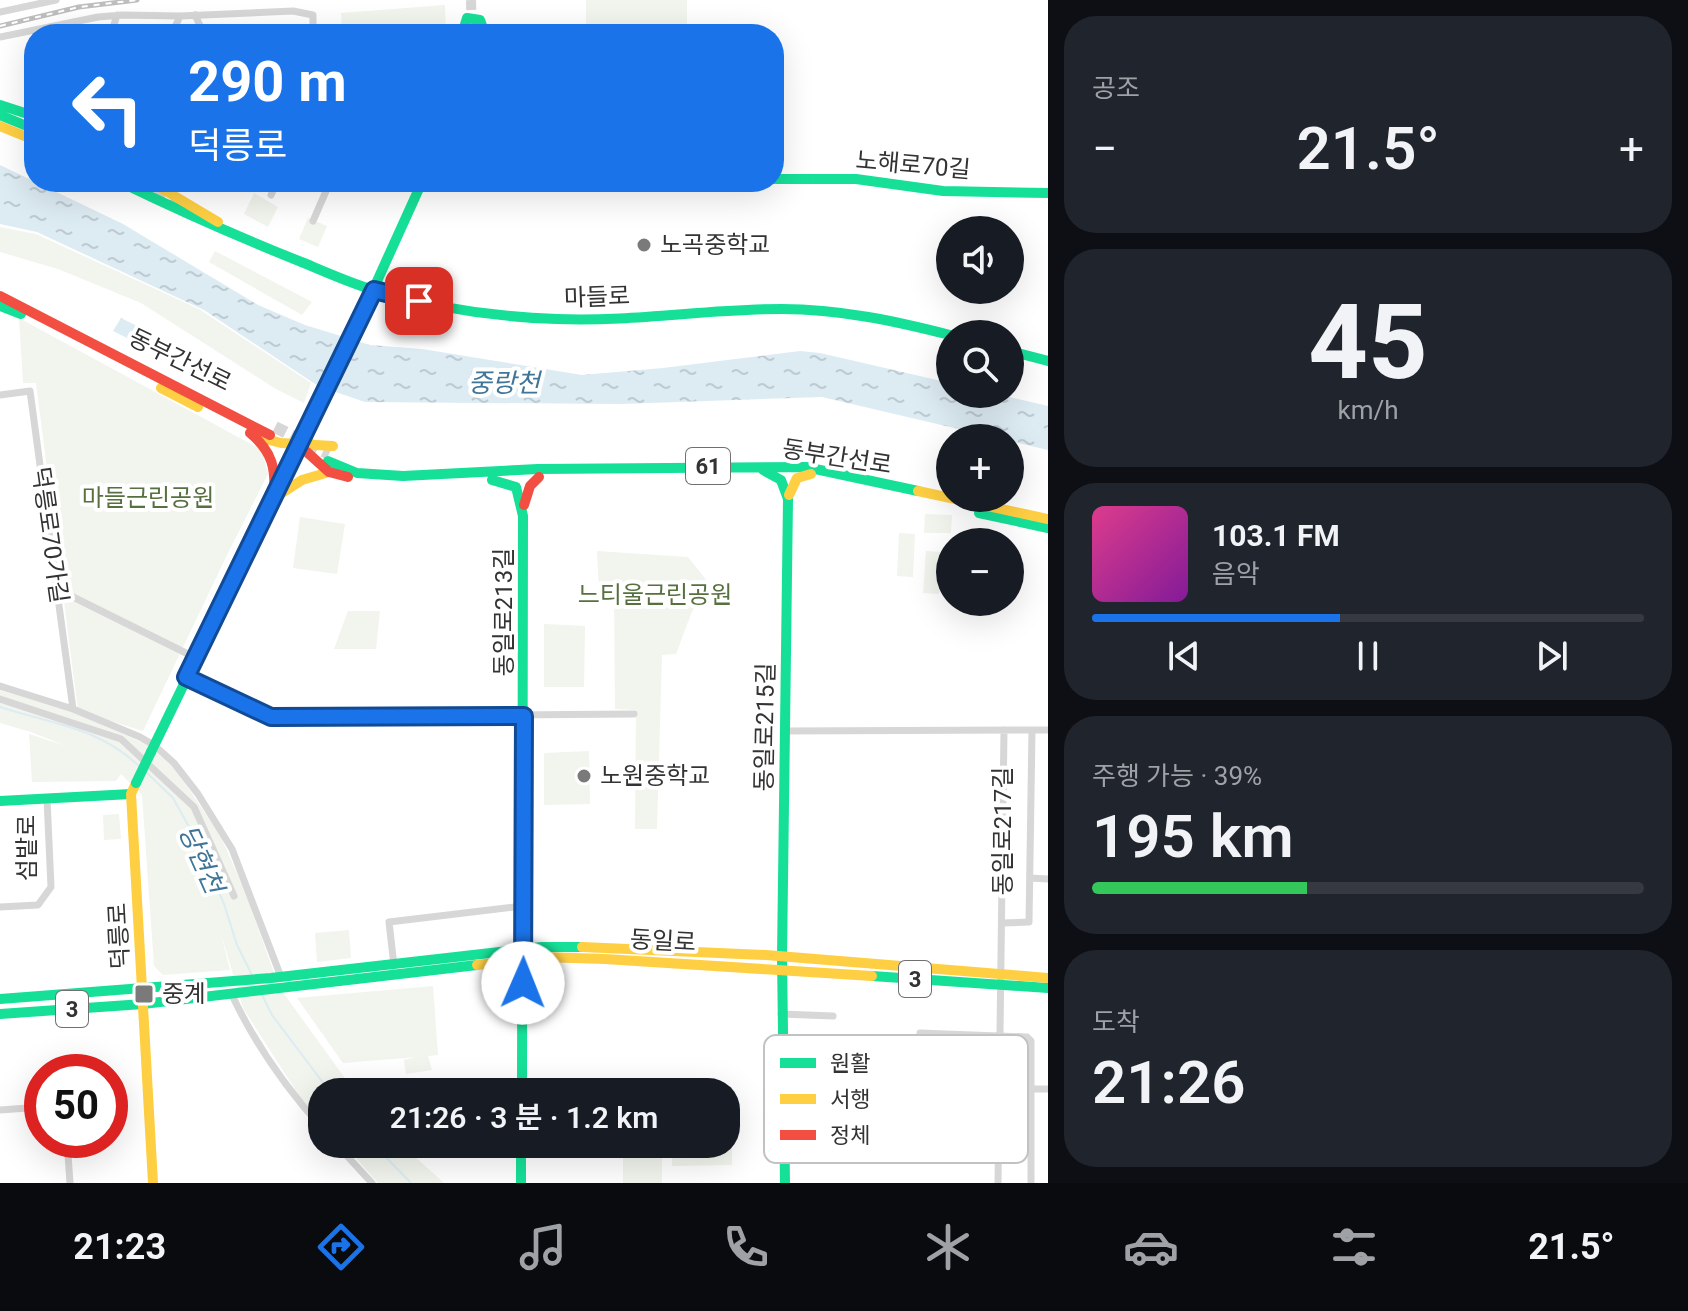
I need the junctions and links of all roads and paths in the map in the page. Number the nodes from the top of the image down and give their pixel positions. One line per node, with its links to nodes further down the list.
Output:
1 (56, 0): 2 (street)
2 (0, 12)
3 (117, 15): 5 (street); 6 (street); 7 (street)
4 (195, 15): 5 (street); 9 (street); 10 (street)
5 (180, 16): 8 (street)
6 (69, 24)
7 (114, 24)
8 (176, 24)
9 (199, 24)
10 (313, 24)
11 (465, 24): 12 (main road)
12 (481, 24)
13 (24, 32): 14 (street)
14 (0, 37)
15 (0, 105): 16 (main road)
16 (24, 113)
17 (0, 115): 18 (main road)
18 (24, 125)
19 (0, 126): 20 (main road)
20 (24, 136)
21 (784, 179): 27 (main road, 노해로70길)
22 (142, 192): 30 (main road, 마들로)
23 (168, 192): 30 (main road, 마들로)
24 (272, 192): 28 (street)
25 (326, 192): 29 (street)
26 (418, 192): 31 (main road)
27 (1048, 193)
28 (271, 195)
29 (313, 221)
30 (254, 243): 31 (main road, 마들로)
31 (374, 290): 36 (main road, 마들로); 42 (main road)
32 (0, 296): 34 (main road, 동부간선로)
33 (0, 306): 34 (main road)
34 (40, 316): 35 (main road, 동부간선로)
35 (69, 330): 37 (main road, 동부간선로); 37 (main road, 동부간선로)
36 (936, 332)
37 (89, 342): 41 (main road)
38 (1024, 355): 39 (main road)
39 (1048, 361)
40 (0, 395): 58 (street, 덕릉로70가길)
41 (250, 433): 42 (main road); 53 (main road)
42 (299, 445): 43 (main road); 43 (main road); 53 (main road)
43 (330, 458): 46 (main road, 동부간선로 / 61); 49 (main road, 동부간선로 / 61); 52 (main road); 53 (main road)
44 (740, 466): 45 (main road, 동부간선로 / 61); 47 (main road); 56 (main road, 동부간선로 / 61)
45 (654, 468): 50 (main road, 동부간선로 / 61); 51 (main road)
46 (472, 472): 49 (main road, 동부간선로 / 61); 50 (main road, 동부간선로 / 61)
47 (772, 472): 48 (main road); 54 (main road)
48 (811, 474): 54 (main road); 57 (main road)
49 (410, 476): 52 (main road)
50 (490, 476): 51 (main road); 52 (main road); 55 (main road)
51 (539, 477): 55 (main road)
52 (448, 482)
53 (274, 498): 59 (main road)
54 (788, 499): 69 (main road, 동일로215길)
55 (523, 516): 65 (main road, 동일로213길)
56 (1048, 519)
57 (1048, 528)
58 (57, 589): 59 (street); 63 (street, 덕릉로70가길)
59 (196, 658): 60 (main road)
60 (186, 677): 65 (street); 70 (main road)
61 (0, 686): 63 (street)
62 (0, 699): 76 (street)
63 (73, 709): 70 (street)
64 (634, 714): 65 (street)
65 (524, 716): 77 (main road, 동일로213길)
66 (1004, 730): 67 (street); 69 (street); 79 (street, 동일로217길)
67 (1032, 730): 68 (street); 74 (street)
68 (1048, 730)
69 (784, 731): 81 (main road, 동일로215길)
70 (152, 748): 71 (main road, bridge); 83 (street)
71 (133, 788): 72 (main road, 섬밭로); 86 (main road, 덕릉로)
72 (47, 799): 73 (main road, 섬밭로); 78 (street, 섬밭로)
73 (0, 801)
74 (1030, 878): 75 (street); 79 (street)
75 (1048, 879)
76 (234, 896)
77 (523, 906): 80 (main road, 동일로213길); 82 (street)
78 (0, 907)
79 (1002, 923): 85 (street, 동일로217길)
80 (524, 954): 81 (main road, 동일로 / 3); 82 (main road, 동일로 / 3); 88 (main road, 동일로 / 3); 99 (main road, 동일로213길)
81 (782, 963): 85 (main road, 동일로 / 3); 92 (main road, 동일로215길)
82 (394, 966): 83 (main road, 동일로 / 3)
83 (276, 978): 86 (main road, 3)
84 (1048, 978): 85 (main road, 동일로 / 3)
85 (1000, 980): 87 (main road, 동일로 / 3); 97 (street, 동일로217길)
86 (142, 988): 89 (main road, 3); 90 (main road, 덕릉로)
87 (1048, 988)
88 (235, 994): 90 (main road, 3); 104 (street)
89 (0, 999)
90 (143, 1004): 91 (main road, 3); 111 (main road, 덕릉로)
91 (0, 1014)
92 (781, 1014): 93 (street); 95 (main road, 동일로215길)
93 (833, 1016)
94 (920, 1033): 96 (street)
95 (781, 1035)
96 (974, 1035)
97 (1001, 1035)
98 (1028, 1038): 100 (street)
99 (522, 1078)
100 (1031, 1089): 101 (street); 116 (street)
101 (1048, 1089)
102 (24, 1108): 103 (street)
103 (0, 1110)
104 (308, 1112)
105 (68, 1158): 110 (street)
106 (349, 1158): 112 (street)
107 (521, 1158): 113 (main road)
108 (785, 1163): 114 (main road, 동일로215길)
109 (998, 1163): 115 (street, 동일로217길)
110 (70, 1183)
111 (153, 1183)
112 (372, 1183)
113 (521, 1183)
114 (785, 1183)
115 (998, 1183)
116 (1031, 1183)

